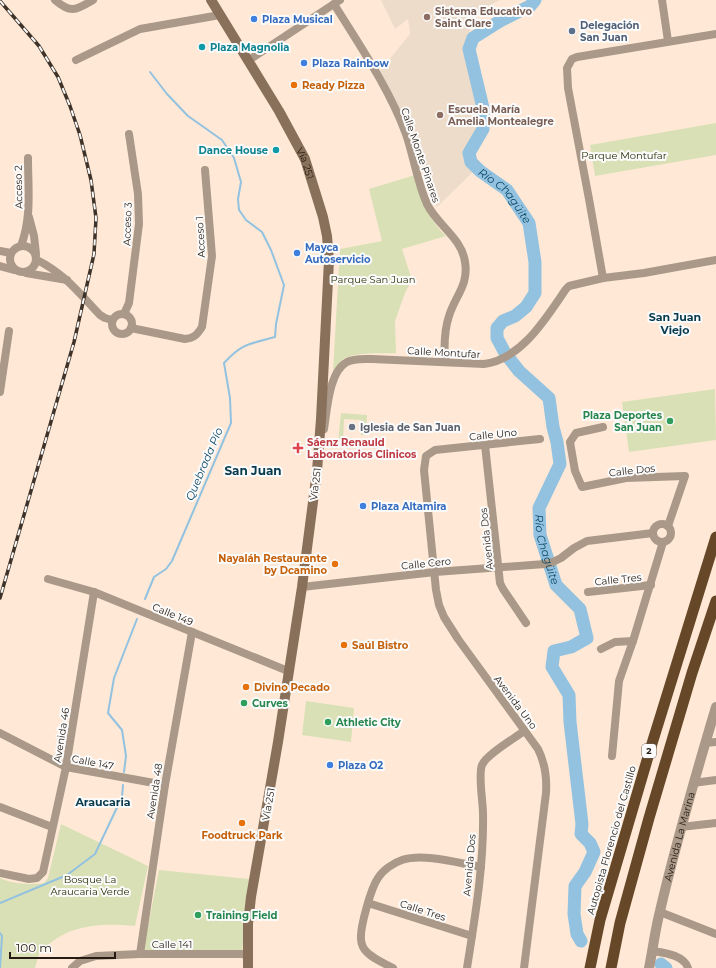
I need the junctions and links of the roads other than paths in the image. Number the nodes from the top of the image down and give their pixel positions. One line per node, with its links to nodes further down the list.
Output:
1 (55, 0): 2 (street)
2 (93, 0)
3 (211, 0): 6 (main road, Vía 251)
4 (662, 0): 8 (street)
5 (337, 2): 10 (street); 29 (street, Calle Monte Pinares)
6 (220, 14): 9 (street); 10 (main road, Vía 251)
7 (716, 34): 8 (street)
8 (668, 41): 23 (street)
9 (76, 60)
10 (249, 60): 35 (main road, Vía 251)
11 (129, 134): 25 (street, Acceso 3)
12 (28, 158): 14 (street, Acceso 2)
13 (205, 170): 27 (street, Acceso 1)
14 (29, 217): 15 (street, Acceso 2); 18 (street, Acceso 2)
15 (21, 246): 17 (street); 18 (street)
16 (0, 251): 17 (street)
17 (11, 253): 21 (street)
18 (36, 257): 22 (street); 24 (street)
19 (716, 260): 23 (street, Calle Montufar)
20 (0, 266): 21 (street)
21 (14, 270): 22 (street)
22 (26, 273): 24 (street)
23 (603, 278): 29 (street, Calle Montufar)
24 (68, 280): 26 (street)
25 (124, 314): 26 (street); 27 (street)
26 (112, 320): 27 (street)
27 (131, 328)
28 (10, 331): 30 (street)
29 (445, 361): 35 (street, Calle Montufar)
30 (0, 392)
31 (603, 427): 36 (street, Calle Dos)
32 (540, 439): 33 (street, Calle Uno)
33 (485, 445): 34 (street, Calle Uno); 40 (street, Avenida Dos)
34 (426, 456): 41 (street, Avenida Uno)
35 (317, 471): 44 (main road, Vía 251)
36 (668, 526): 37 (street); 39 (street)
37 (653, 533): 39 (street); 40 (street, Calle Cero)
38 (716, 537): 83 (highway, Autopista Florencio del Castillo / 2)
39 (662, 542): 43 (street)
40 (499, 567): 41 (street, Calle Cero); 49 (street, Avenida Dos)
41 (435, 572): 44 (street, Calle Cero); 56 (street, Avenida Uno)
42 (48, 578): 45 (street, Calle 149)
43 (651, 585): 46 (street, Calle Tres); 51 (street)
44 (302, 586): 53 (main road, Vía 251)
45 (94, 592): 50 (street, Calle 149); 61 (street, Avenida 46)
46 (588, 592)
47 (716, 601): 54 (highway, 2)
48 (716, 622): 54 (highway)
49 (526, 623)
50 (192, 632): 53 (street, Calle 149); 64 (street, Avenida 48)
51 (634, 642): 52 (street); 60 (street)
52 (601, 649)
53 (288, 671): 77 (main road, Vía 251)
54 (692, 672): 84 (highway, 2)
55 (716, 707): 59 (street, Avenida La Marina)
56 (524, 731): 69 (street, Avenida Dos); 82 (street, Avenida Uno)
57 (0, 733): 61 (street, Calle 147)
58 (716, 742): 59 (street)
59 (705, 743): 63 (street, Avenida La Marina)
60 (612, 756)
61 (66, 767): 64 (street, Calle 147); 68 (street, Avenida 46)
62 (716, 780): 63 (street)
63 (693, 782): 67 (street, Avenida La Marina)
64 (165, 786): 76 (street, Avenida 48)
65 (0, 807): 68 (street)
66 (716, 823): 67 (street)
67 (681, 827): 72 (street, Avenida La Marina)
68 (52, 828): 70 (street, Avenida 46)
69 (481, 867): 71 (street); 74 (street, Avenida Dos)
70 (0, 873)
71 (368, 903): 74 (street, Calle Tres); 80 (street)
72 (660, 912): 73 (street); 75 (street, Avenida La Marina)
73 (716, 934)
74 (472, 936): 81 (street, Avenida Dos)
75 (653, 951): 85 (street, Avenida La Marina); 86 (street)
76 (140, 954): 77 (street, Calle 141); 78 (street, Calle 141)
77 (248, 956): 79 (main road, Vía 251)
78 (72, 968)
79 (248, 968)
80 (393, 968)
81 (467, 968)
82 (524, 968)
83 (590, 968)
84 (611, 968)
85 (649, 968)
86 (688, 968)

